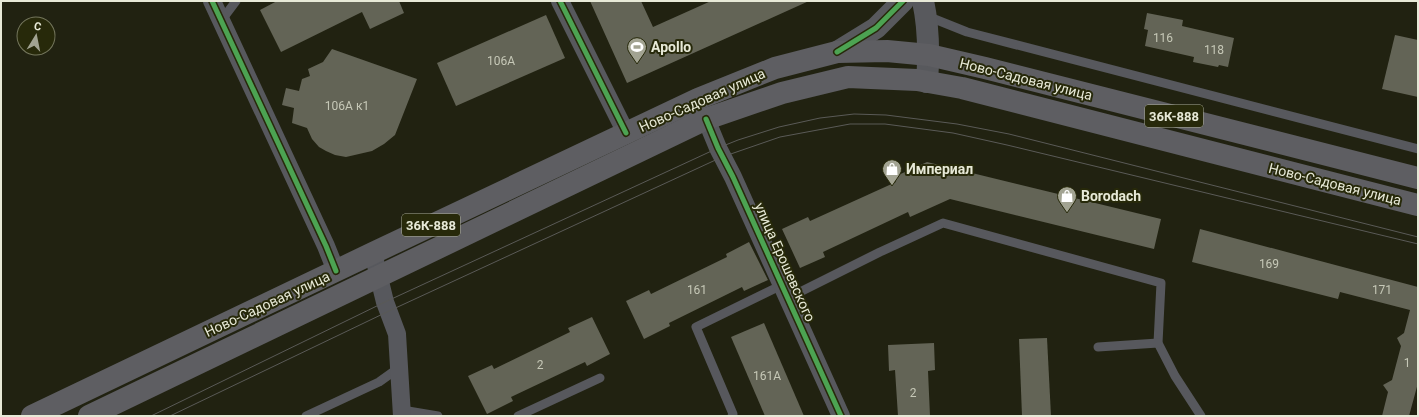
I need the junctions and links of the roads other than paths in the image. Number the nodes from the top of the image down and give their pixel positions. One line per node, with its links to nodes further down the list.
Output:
1 (212, 1): 6 (street)
2 (236, 1): 6 (lane)
3 (560, 1): 11 (street)
4 (904, 1): 7 (street)
5 (924, 8): 8 (street); 12 (lane)
6 (221, 20): 16 (street)
7 (837, 52): 8 (main road, Ново-Садовая улица / 36К-888); 11 (main road, Ново-Садовая улица / 36К-888)
8 (929, 55): 9 (street); 13 (main road, Ново-Садовая улица / 36К-888)
9 (928, 82): 10 (main road, Ново-Садовая улица); 14 (main road, Ново-Садовая улица)
10 (706, 119): 17 (main road, Ново-Садовая улица); 18 (street, улица Ерошевского)
11 (626, 133): 15 (main road, Ново-Садовая улица / 36К-888)
12 (1418, 149)
13 (1418, 178)
14 (1418, 205)
15 (373, 253): 16 (main road, Ново-Садовая улица / 36К-888); 17 (street)
16 (336, 271): 24 (main road, Ново-Садовая улица / 36К-888)
17 (379, 277): 21 (street); 25 (main road, Ново-Садовая улица)
18 (785, 291): 19 (lane); 29 (lane); 30 (street, улица Ерошевского)
19 (1158, 343): 20 (lane); 31 (lane)
20 (1098, 347)
21 (400, 367): 23 (street); 26 (lane)
22 (600, 378): 28 (lane)
23 (402, 413): 27 (lane)
24 (32, 416)
25 (89, 416)
26 (306, 416)
27 (438, 416)
28 (518, 416)
29 (732, 416)
30 (841, 416)
31 (1201, 416)

